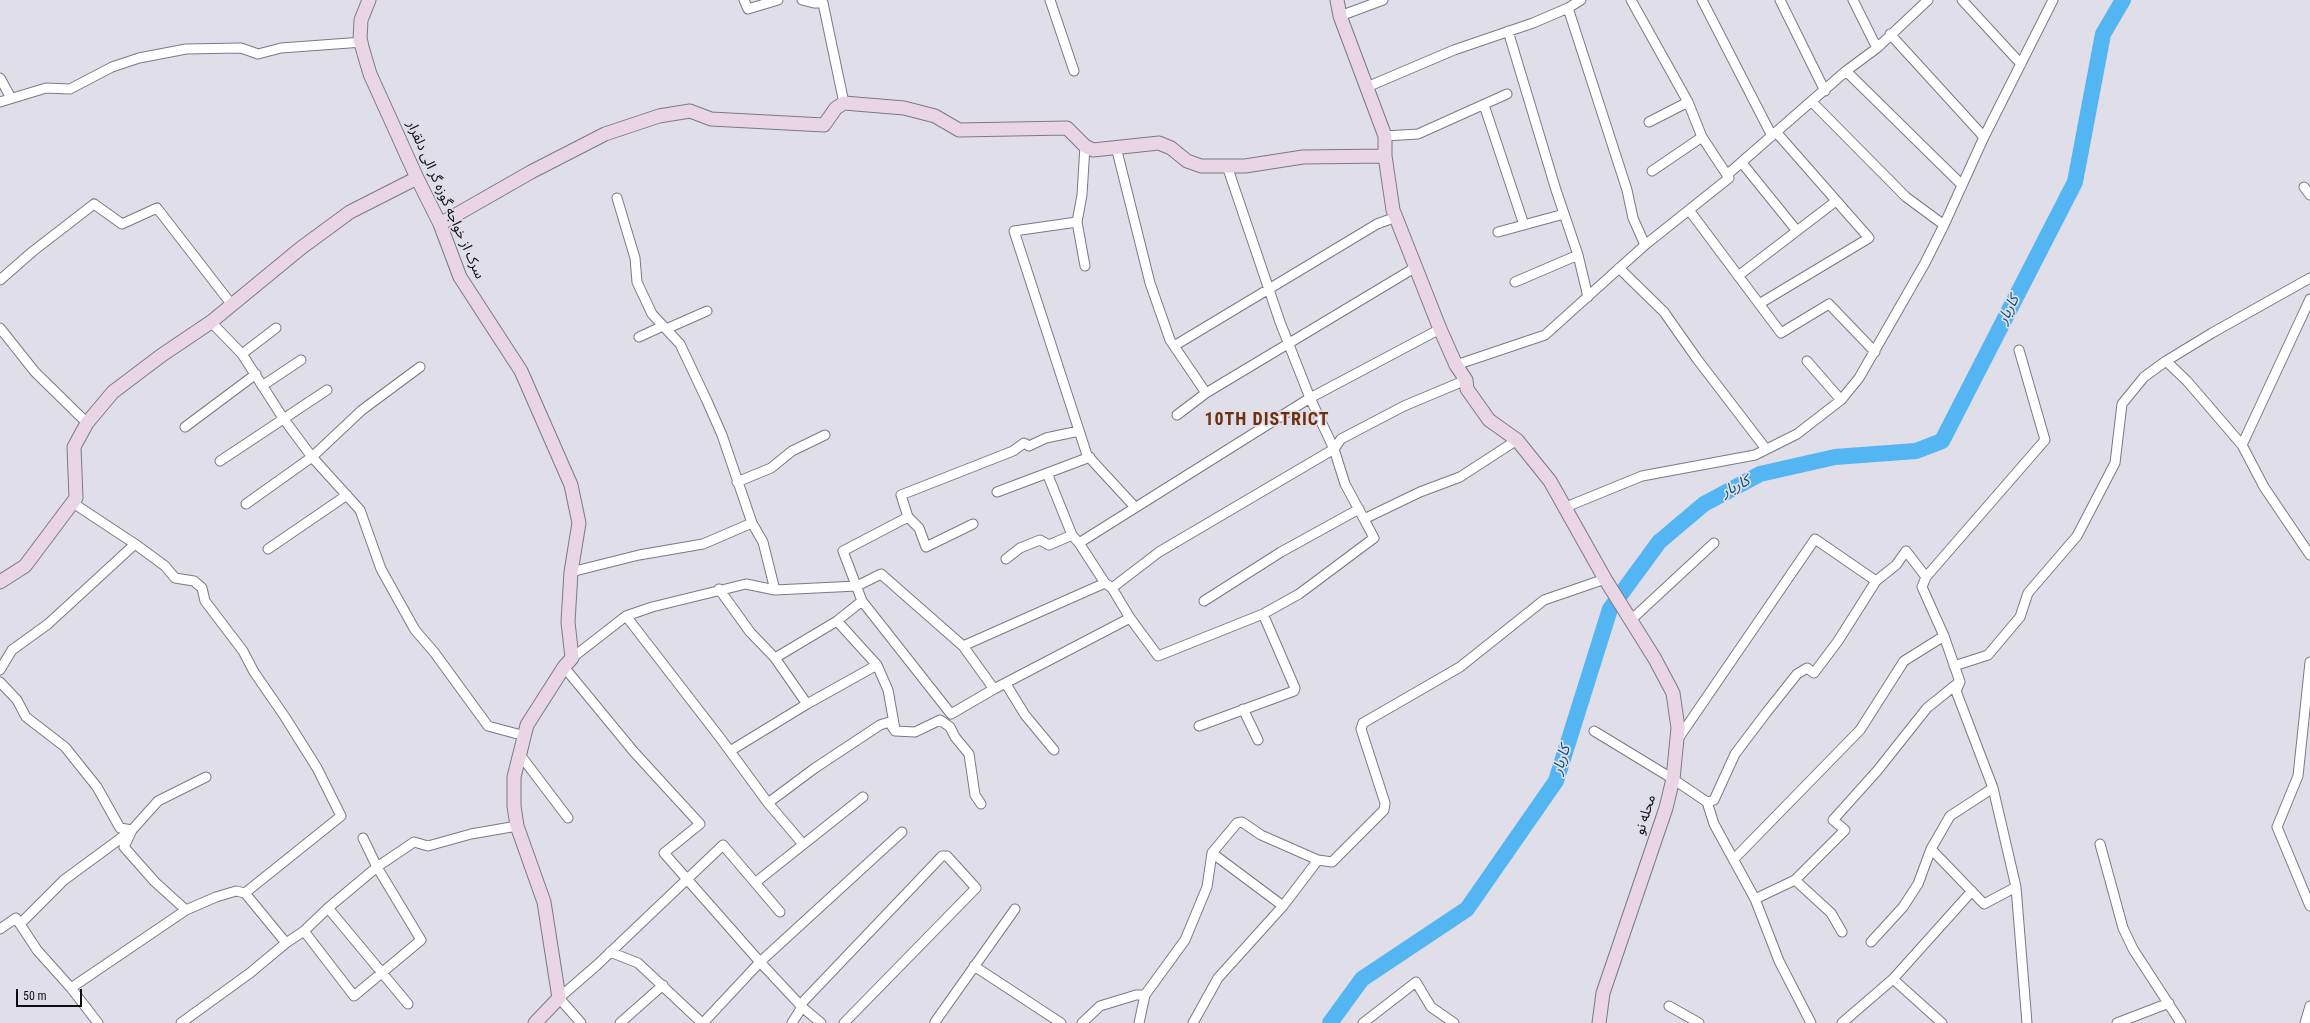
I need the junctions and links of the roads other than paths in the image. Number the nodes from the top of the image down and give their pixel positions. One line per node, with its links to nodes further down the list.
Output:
1 (369, 0): 20 (street, سرک از خواجه گوزه گر الی دلقرار)
2 (744, 0): 3 (street)
3 (778, 0)
4 (802, 0): 33 (street)
5 (1050, 0): 23 (street)
6 (1336, 0): 17 (street)
7 (1383, 0): 17 (street)
8 (1581, 0): 16 (street)
9 (1631, 0): 31 (street)
10 (1702, 0): 36 (street)
11 (1780, 0): 27 (street)
12 (1853, 0): 21 (street)
13 (1928, 0): 19 (street)
14 (1962, 0): 22 (street)
15 (2050, 1): 22 (street)
16 (1568, 8): 18 (street); 62 (street)
17 (1340, 16): 26 (street)
18 (1508, 31): 26 (street); 54 (street)
19 (1890, 34): 21 (street); 39 (street)
20 (363, 42): 29 (street); 46 (street, سرک از خواجه گوزه گر الی دلقرار)
21 (1877, 48): 24 (street)
22 (2021, 64): 39 (street)
23 (1074, 71)
24 (1846, 71): 27 (street); 48 (street)
25 (2, 80): 29 (street)
26 (1367, 87): 37 (street)
27 (1825, 91): 32 (street)
28 (1507, 94): 34 (street)
29 (11, 98): 30 (street)
30 (0, 102)
31 (1688, 102): 35 (street); 38 (street)
32 (1812, 102): 36 (street); 59 (street)
33 (844, 103): 40 (street); 57 (street)
34 (1484, 104): 37 (street); 58 (street)
35 (1649, 122)
36 (1774, 134): 43 (street); 52 (street)
37 (1385, 136): 42 (street, محله نو)
38 (1702, 137): 45 (street); 47 (street)
39 (1984, 137): 48 (street)
40 (1085, 146): 41 (street); 56 (street)
41 (1116, 147): 44 (street); 84 (street)
42 (1385, 156): 44 (street); 55 (street, محله نو)
43 (1742, 163): 47 (street); 60 (street)
44 (1227, 166): 71 (street)
45 (1652, 171)
46 (416, 178): 57 (street, سرک از خواجه گوزه گر الی دلقرار); 75 (street)
47 (1729, 178): 53 (street)
48 (1962, 185): 59 (street)
49 (2304, 187): 50 (street)
50 (2310, 195)
51 (617, 198): 78 (street)
52 (1836, 201): 60 (street); 74 (street)
53 (1688, 210): 62 (street); 67 (street)
54 (1564, 214): 58 (street); 63 (street)
55 (1396, 217): 65 (street, محله نو); 71 (street)
56 (1077, 222): 64 (street); 104 (street)
57 (440, 224): 133 (street, سرک از خواجه گوزه گر الی دلقرار)
58 (1524, 225): 61 (street)
59 (1944, 225): 86 (street)
60 (1797, 231): 67 (street)
61 (1498, 232)
62 (1645, 245): 66 (street)
63 (1578, 255): 70 (street); 72 (street)
64 (1085, 266)
65 (1416, 267): 81 (street, محله نو); 83 (street)
66 (1619, 268): 72 (street); 108 (street)
67 (1738, 276): 74 (street)
68 (2310, 278): 90 (street)
69 (0, 280): 75 (street)
70 (1516, 282)
71 (1269, 289): 83 (street); 84 (street)
72 (1588, 297): 91 (street)
73 (2310, 299): 107 (street)
74 (1759, 304): 86 (street)
75 (232, 305): 77 (street)
76 (707, 311): 78 (street)
77 (211, 322): 87 (street); 102 (street)
78 (664, 327): 82 (street); 114 (street)
79 (0, 328): 102 (street)
80 (276, 328): 87 (street)
81 (1440, 329): 91 (street, محله نو); 98 (street)
82 (639, 337)
83 (1289, 345): 97 (street); 98 (street)
84 (1174, 346): 97 (street)
85 (2019, 350): 134 (street)
86 (1875, 352): 99 (street)
87 (242, 354): 93 (street)
88 (301, 360): 95 (street)
89 (1807, 361): 99 (street)
90 (2166, 361): 107 (street); 155 (street)
91 (1456, 364): 94 (street, محله نو)
92 (420, 367): 110 (street)
93 (256, 374): 95 (street); 103 (street)
94 (1466, 380): 106 (street, محله نو); 109 (street)
95 (262, 386): 101 (street)
96 (327, 390): 101 (street)
97 (1206, 393): 100 (street)
98 (1310, 398): 109 (street); 119 (street)
99 (1841, 400): 108 (street)
100 (1177, 415)
101 (283, 418): 110 (street); 112 (street)
102 (86, 423): 117 (street)
103 (185, 427)
104 (1079, 431): 111 (street); 122 (street)
105 (825, 434): 114 (street)
106 (1517, 440): 120 (street, محله نو); 123 (street)
107 (2242, 445): 131 (street)
108 (1766, 448): 120 (street)
109 (1334, 449): 121 (street); 138 (street)
110 (312, 457): 116 (street); 118 (street)
111 (1090, 457): 113 (street); 119 (street)
112 (220, 461)
113 (1047, 473): 115 (street); 126 (street)
114 (737, 482): 124 (street)
115 (996, 492)
116 (347, 495): 130 (street); 166 (street)
117 (73, 503): 129 (street); 137 (street)
118 (246, 504)
119 (1134, 506): 127 (street)
120 (1566, 507): 135 (street, محله نو)
121 (1358, 509): 123 (street); 143 (street)
122 (908, 517): 125 (street); 139 (street)
123 (1364, 519): 144 (street)
124 (752, 524): 133 (street); 141 (street)
125 (973, 524)
126 (1072, 535): 127 (street); 132 (street)
127 (1079, 543): 138 (street)
128 (1714, 543): 147 (street)
129 (135, 544): 156 (street); 196 (street)
130 (268, 549)
131 (2310, 555)
132 (1006, 559)
133 (571, 572): 152 (street, سرک از خواجه گوزه گر الی دلقرار)
134 (1926, 577): 136 (street); 149 (street)
135 (1606, 581): 147 (street, محله نو); 189 (street)
136 (1876, 581): 168 (street); 176 (street)
137 (0, 582)
138 (1108, 585): 146 (street); 150 (street)
139 (857, 586): 141 (street); 142 (street); 150 (street)
140 (719, 589): 141 (street); 145 (street); 151 (street)
141 (775, 590)
142 (862, 601): 148 (street); 160 (street)
143 (1204, 601)
144 (1263, 614): 146 (street); 162 (street)
145 (626, 616): 152 (street); 170 (street)
146 (1130, 618): 159 (street)
147 (1632, 619): 168 (street, محله نو)
148 (838, 621): 151 (street); 154 (street)
149 (1944, 636): 155 (street); 188 (street)
150 (963, 646): 160 (street)
151 (775, 658): 161 (street)
152 (568, 662): 166 (street); 191 (street)
153 (2310, 662): 199 (street)
154 (876, 665): 161 (street); 164 (street)
155 (1954, 666): 158 (street)
156 (0, 670)
157 (0, 682): 181 (street)
158 (1960, 682): 174 (street); 192 (street)
159 (1006, 684): 160 (street); 169 (street)
160 (994, 689)
161 (807, 704): 170 (street)
162 (1243, 709): 163 (street); 167 (street)
163 (1199, 726)
164 (895, 731): 177 (street); 178 (street)
165 (1594, 731): 173 (street)
166 (525, 736): 171 (street)
167 (1258, 740)
168 (1677, 740): 173 (street, محله نو)
169 (1054, 750)
170 (730, 751): 177 (street)
171 (521, 756): 179 (street); 180 (street)
172 (206, 777): 181 (street)
173 (1673, 779): 176 (street); 240 (street, محله نو)
174 (1994, 788): 186 (street); 194 (street)
175 (863, 797): 184 (street)
176 (1707, 802): 188 (street)
177 (768, 803): 184 (street)
178 (981, 804)
179 (568, 818)
180 (517, 826): 190 (street); 218 (street)
181 (132, 830): 202 (street); 204 (street)
182 (902, 832): 211 (street)
183 (363, 838): 190 (street)
184 (802, 843): 193 (street)
185 (2100, 844): 219 (street)
186 (1931, 849): 195 (street); 208 (street)
187 (1212, 853): 189 (street); 198 (street); 217 (street)
188 (1734, 859): 197 (street)
189 (1318, 860): 198 (street)
190 (377, 866): 200 (street); 213 (street)
191 (686, 878): 193 (street); 210 (street); 211 (street)
192 (1795, 880): 197 (street); 207 (street)
193 (756, 882): 203 (street)
194 (2016, 887): 195 (street); 245 (street)
195 (1972, 891): 214 (street)
196 (245, 893): 202 (street); 209 (street)
197 (1755, 899): 242 (street)
198 (1283, 906): 237 (street)
199 (2310, 906)
200 (328, 908): 206 (street); 213 (street)
201 (1015, 909): 212 (street)
202 (186, 910): 216 (street)
203 (780, 912)
204 (20, 924): 205 (street); 216 (street)
205 (0, 929)
206 (304, 931): 209 (street); 213 (street)
207 (1842, 932)
208 (1871, 942)
209 (286, 943): 226 (street)
210 (610, 952): 215 (street); 218 (street)
211 (760, 962): 221 (street); 230 (street)
212 (974, 966): 224 (street); 234 (street)
213 (381, 974): 220 (street)
214 (1893, 979): 243 (street); 244 (street)
215 (663, 985): 229 (street); 230 (street)
216 (71, 988): 225 (street)
217 (1146, 995): 235 (street); 236 (street)
218 (559, 998): 227 (street); 228 (street)
219 (2169, 1003): 246 (street); 247 (street)
220 (408, 1004)
221 (801, 1006): 231 (street); 232 (street); 233 (street)
222 (1669, 1006): 241 (street)
223 (2310, 1006): 248 (street)
224 (935, 1022)
225 (98, 1023)
226 (181, 1023)
227 (535, 1023)
228 (580, 1023)
229 (620, 1023)
230 (703, 1023)
231 (792, 1023)
232 (821, 1023)
233 (844, 1023)
234 (1061, 1023)
235 (1082, 1023)
236 (1139, 1023)
237 (1193, 1023)
238 (1363, 1023): 239 (street)
239 (1454, 1023)
240 (1599, 1023)
241 (1699, 1023)
242 (1811, 1023)
243 (1842, 1023)
244 (1942, 1023)
245 (2027, 1023)
246 (2117, 1023)
247 (2181, 1023)
248 (2305, 1023)

